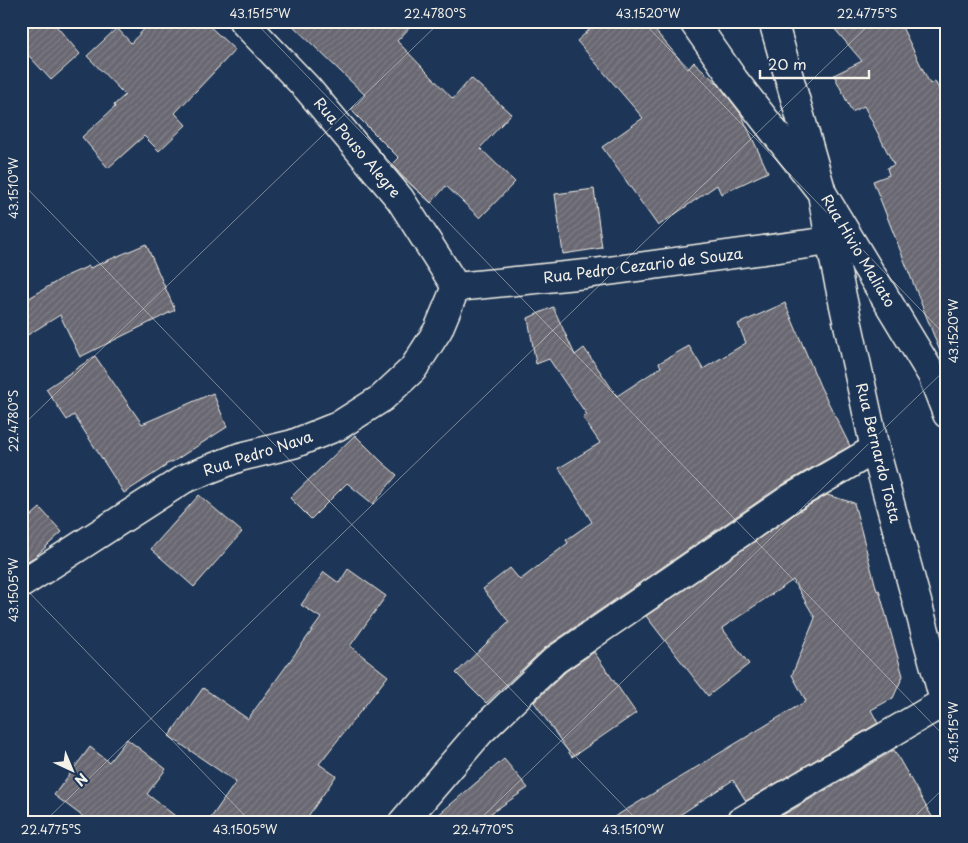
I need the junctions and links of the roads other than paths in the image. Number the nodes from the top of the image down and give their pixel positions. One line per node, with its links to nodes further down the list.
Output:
1 (243, 21): 6 (street, Rua Pouso Alegre)
2 (693, 21): 4 (street)
3 (773, 21): 4 (street, Rua Hivio Maliato)
4 (822, 193): 5 (street, Rua Bernardo Tosta); 7 (street, Rua Hivio Maliato)
5 (830, 242): 6 (street, Rua Pedro Cezario de Souza); 8 (street, Rua Bernardo Tosta)
6 (456, 287): 9 (street, Rua Pedro Nava)
7 (947, 414)
8 (875, 449): 10 (street, Rua Bernardo Tosta); 11 (street)
9 (21, 584)
10 (945, 707): 12 (street)
11 (403, 822)
12 (740, 822)

